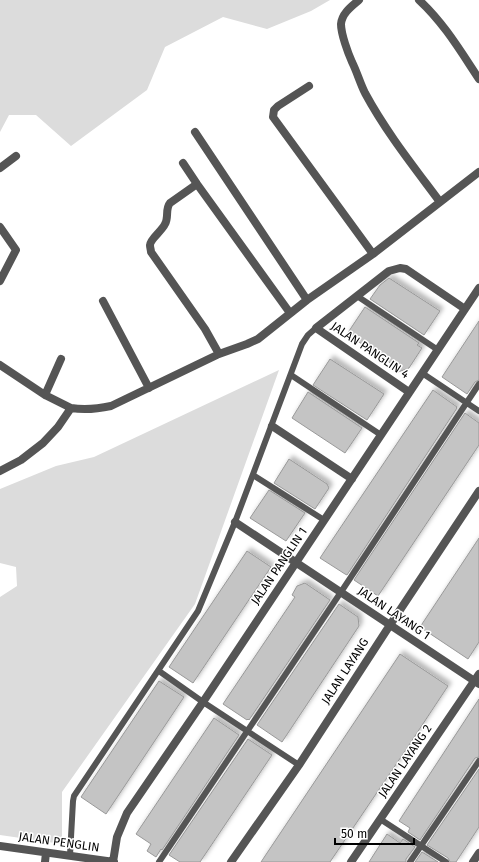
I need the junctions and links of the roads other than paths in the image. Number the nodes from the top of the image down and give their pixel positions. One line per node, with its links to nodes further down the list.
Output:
1 (359, 0): 11 (street)
2 (419, 0): 3 (street)
3 (479, 79)
4 (309, 86): 13 (street)
5 (195, 132): 17 (street)
6 (16, 156): 8 (street)
7 (183, 163): 10 (street)
8 (0, 168)
9 (479, 172): 11 (street)
10 (197, 184): 20 (street); 23 (street)
11 (440, 202): 13 (street)
12 (0, 227): 14 (street)
13 (373, 254): 17 (street)
14 (0, 282)
15 (479, 288): 19 (street, JALAN PANGLIN 1)
16 (357, 296): 19 (street); 21 (street); 22 (lane)
17 (308, 300): 20 (street)
18 (103, 301): 29 (street)
19 (465, 309): 22 (street, JALAN PANGLIN 1)
20 (290, 313): 23 (street)
21 (316, 328): 27 (lane); 30 (street, JALAN PANGLIN 4)
22 (438, 350): 26 (street, JALAN PANGLIN 1)
23 (219, 354): 29 (street)
24 (61, 359): 31 (street)
25 (0, 364): 31 (street)
26 (422, 373): 30 (street, JALAN PANGLIN 1); 32 (lane)
27 (291, 375): 35 (lane); 36 (lane)
28 (479, 384): 32 (lane)
29 (149, 388): 33 (street)
30 (409, 392): 36 (street, JALAN PANGLIN 1)
31 (45, 395): 33 (street)
32 (467, 403): 34 (lane); 44 (lane)
33 (71, 408): 37 (street)
34 (479, 411)
35 (272, 426): 38 (lane); 39 (street)
36 (381, 435): 39 (street, JALAN PANGLIN 1)
37 (0, 471)
38 (253, 475): 41 (lane); 42 (lane)
39 (352, 478): 41 (street, JALAN PANGLIN 1)
40 (479, 491): 45 (street, JALAN LAYANG)
41 (324, 520): 43 (street, JALAN PANGLIN 1)
42 (235, 522): 43 (street, JALAN LAYANG 1); 46 (lane)
43 (296, 563): 44 (street, JALAN LAYANG 1); 48 (street, JALAN PANGLIN 1)
44 (341, 592): 45 (street, JALAN LAYANG 1); 49 (lane)
45 (390, 625): 47 (street, JALAN LAYANG 1); 51 (street, JALAN LAYANG)
46 (159, 671): 48 (lane); 57 (lane)
47 (478, 679): 52 (street, JALAN LAYANG 2)
48 (203, 702): 49 (lane); 59 (street, JALAN PANGLIN 1)
49 (247, 731): 51 (lane); 60 (lane)
50 (479, 761): 54 (lane)
51 (298, 765): 61 (street, JALAN LAYANG)
52 (380, 819): 54 (lane); 62 (street, JALAN LAYANG 2)
53 (0, 846): 55 (street, JALAN PENGLIN)
54 (421, 846): 63 (lane); 64 (lane)
55 (46, 853): 57 (street, JALAN PENGLIN); 58 (street)
56 (479, 853): 65 (street)
57 (70, 855): 59 (street, JALAN PENGLIN)
58 (45, 862)
59 (114, 862)
60 (159, 862)
61 (231, 862)
62 (351, 862)
63 (410, 862)
64 (446, 862)
65 (473, 862)

